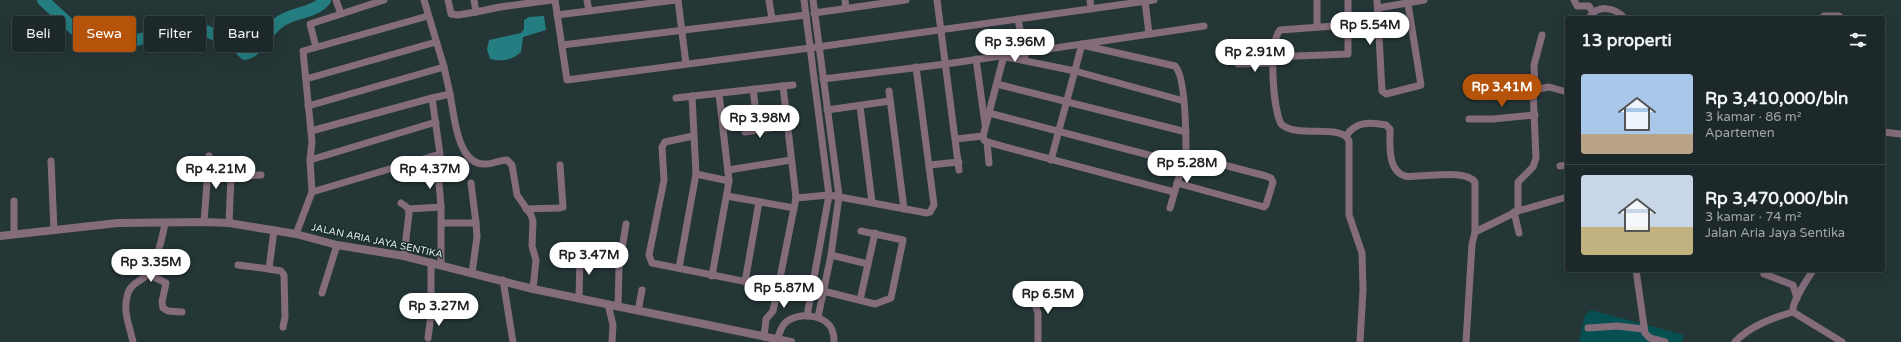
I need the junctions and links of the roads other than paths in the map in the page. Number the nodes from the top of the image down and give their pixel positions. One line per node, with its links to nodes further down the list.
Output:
1 (336, 0): 37 (street)
2 (384, 0): 37 (street)
3 (424, 0): 40 (street)
4 (448, 0): 35 (street)
5 (474, 0): 35 (street)
6 (552, 0): 24 (street)
7 (556, 0): 39 (street)
8 (587, 0): 34 (street)
9 (677, 0): 25 (street); 50 (street)
10 (769, 0): 45 (street)
11 (804, 0): 38 (street)
12 (813, 0): 36 (street)
13 (845, 0): 31 (street)
14 (906, 0): 26 (street)
15 (937, 0): 51 (street)
16 (1090, 0): 33 (street)
17 (1154, 0): 23 (street)
18 (1317, 0): 49 (street)
19 (1348, 0): 47 (street)
20 (1377, 0): 32 (street)
21 (1424, 0): 30 (street)
22 (1574, 0): 41 (street)
23 (1144, 1): 27 (street); 52 (street)
24 (526, 2): 28 (street)
25 (648, 2): 29 (street)
26 (876, 2): 31 (street)
27 (1122, 2): 33 (street)
28 (500, 3): 35 (street)
29 (618, 4): 34 (street)
30 (1408, 4): 32 (street); 32 (street)
31 (846, 8): 36 (street)
32 (1378, 8)
33 (1091, 9): 46 (street)
34 (588, 11): 39 (street)
35 (476, 12)
36 (814, 12): 58 (street)
37 (341, 14): 57 (street)
38 (806, 14): 45 (street); 59 (street)
39 (558, 15): 56 (street)
40 (428, 16): 54 (street); 57 (street)
41 (1591, 16): 42 (street)
42 (1622, 16)
43 (1824, 16): 44 (street)
44 (1839, 16)
45 (772, 19): 50 (street)
46 (1018, 19): 51 (street); 60 (street)
47 (1348, 24): 49 (street); 63 (street)
48 (1204, 26): 52 (street)
49 (1317, 27): 63 (street)
50 (682, 30): 56 (street); 65 (street)
51 (941, 30): 58 (street); 66 (street)
52 (1149, 34): 55 (street)
53 (1542, 35): 77 (street)
54 (436, 42): 69 (street); 71 (street)
55 (1082, 44): 60 (street); 70 (street); 85 (street)
56 (562, 45): 65 (street)
57 (316, 47): 71 (street)
58 (819, 47): 59 (street); 72 (street)
59 (810, 48): 65 (street); 129 (street)
60 (1025, 52): 61 (street); 64 (street)
61 (1004, 56): 62 (street); 64 (street); 74 (street)
62 (976, 59): 66 (street); 96 (street)
63 (1272, 60): 67 (street); 105 (street)
64 (1026, 61): 70 (street)
65 (686, 64)
66 (946, 64): 68 (street); 106 (street)
67 (1238, 64)
68 (916, 67): 72 (street); 118 (street)
69 (444, 68): 80 (street); 88 (street)
70 (1075, 71): 85 (street); 87 (street)
71 (306, 79): 88 (street)
72 (823, 79): 90 (street)
73 (793, 84): 75 (street)
74 (997, 84): 87 (street); 91 (street)
75 (782, 86): 76 (street); 111 (street)
76 (753, 89): 81 (street); 97 (street)
77 (1534, 89): 79 (street); 92 (street)
78 (889, 90): 86 (street)
79 (1565, 91)
80 (450, 94): 83 (street); 141 (street)
81 (719, 94): 82 (street); 119 (street)
82 (692, 96): 84 (street); 104 (street)
83 (432, 98): 94 (street); 98 (street)
84 (676, 98)
85 (1184, 101): 101 (street)
86 (890, 102): 89 (street); 142 (street)
87 (1067, 102): 99 (street); 101 (street)
88 (308, 106): 98 (street)
89 (860, 106): 90 (street); 136 (street)
90 (827, 110): 131 (street)
91 (989, 113): 96 (street); 99 (street)
92 (1535, 115): 93 (street); 144 (street)
93 (1469, 119)
94 (436, 122): 110 (street); 127 (street)
95 (771, 128): 97 (street)
96 (985, 128): 107 (street)
97 (758, 130): 100 (street)
98 (311, 131): 110 (street)
99 (1059, 131): 112 (street); 116 (street)
100 (745, 132)
101 (1186, 132): 108 (street)
102 (1885, 132): 103 (street)
103 (1901, 134)
104 (693, 136): 122 (street); 168 (street)
105 (1346, 136): 154 (street); 207 (street)
106 (956, 139): 107 (street); 114 (street)
107 (985, 139): 112 (street); 115 (street)
108 (1186, 155): 116 (street); 126 (street)
109 (209, 156): 145 (street)
110 (310, 160): 127 (street)
111 (790, 160): 119 (street); 132 (street)
112 (1051, 160): 128 (street)
113 (51, 161): 151 (street)
114 (959, 162): 118 (street); 120 (street)
115 (989, 163)
116 (1183, 164): 126 (street)
117 (560, 165): 141 (street)
118 (929, 166): 142 (street)
119 (728, 170): 124 (street)
120 (959, 170)
121 (438, 171): 138 (street)
122 (696, 174): 124 (street); 168 (street)
123 (261, 175): 147 (street)
124 (729, 181): 130 (street)
125 (471, 183): 149 (street)
126 (1177, 183): 128 (street)
127 (312, 192): 158 (street)
128 (1174, 192): 140 (street)
129 (829, 195): 131 (street); 132 (street); 193 (street)
130 (727, 196): 135 (street); 175 (street)
131 (839, 196): 136 (street); 162 (street)
132 (796, 198): 139 (street)
133 (1565, 198): 144 (street)
134 (14, 201): 157 (street)
135 (759, 202): 139 (street); 177 (street)
136 (872, 202): 142 (street)
137 (401, 203): 143 (street)
138 (441, 207): 143 (street); 148 (street)
139 (794, 208): 178 (street)
140 (1170, 208)
141 (526, 209): 179 (street)
142 (904, 209)
143 (408, 210): 163 (street)
144 (1516, 212): 154 (street); 156 (street)
145 (204, 222): 146 (street, JALAN ARIA JAYA SENTIKA); 147 (street, JALAN ARIA JAYA SENTIKA)
146 (165, 223): 151 (street, JALAN ARIA JAYA SENTIKA); 173 (street)
147 (229, 223): 152 (street, JALAN ARIA JAYA SENTIKA)
148 (442, 223): 149 (street); 167 (street)
149 (476, 223): 172 (street)
150 (626, 224): 189 (street)
151 (54, 230): 157 (street, JALAN ARIA JAYA SENTIKA)
152 (274, 230): 158 (street, JALAN ARIA JAYA SENTIKA); 169 (street)
153 (861, 231): 155 (street)
154 (1475, 232): 208 (street)
155 (875, 233): 165 (street); 187 (street)
156 (1519, 233)
157 (14, 234): 159 (street, JALAN ARIA JAYA SENTIKA)
158 (296, 234): 160 (street, JALAN ARIA JAYA SENTIKA)
159 (0, 236)
160 (337, 245): 163 (street, JALAN ARIA JAYA SENTIKA); 183 (street)
161 (580, 253): 186 (street)
162 (831, 255): 165 (street); 182 (street)
163 (404, 256): 164 (street, JALAN ARIA JAYA SENTIKA)
164 (430, 262): 167 (street, JALAN ARIA JAYA SENTIKA); 199 (street)
165 (868, 264): 187 (street)
166 (238, 265): 169 (street)
167 (441, 265): 172 (street, JALAN ARIA JAYA SENTIKA)
168 (679, 268): 175 (street)
169 (269, 269): 195 (street)
170 (1636, 272): 197 (street)
171 (1812, 272): 185 (street)
172 (472, 273): 176 (street, JALAN ARIA JAYA SENTIKA)
173 (148, 274): 191 (street); 201 (street)
174 (1764, 274): 185 (street)
175 (712, 276): 177 (street)
176 (502, 280): 179 (street, JALAN ARIA JAYA SENTIKA); 202 (street)
177 (745, 282): 178 (street)
178 (778, 288): 181 (street); 198 (street)
179 (533, 289): 186 (street, JALAN ARIA JAYA SENTIKA)
180 (642, 290): 190 (street)
181 (794, 291)
182 (823, 291): 187 (street); 194 (street)
183 (322, 293)
184 (1031, 294): 206 (street)
185 (1797, 298): 192 (street)
186 (579, 299): 188 (street, JALAN ARIA JAYA SENTIKA)
187 (860, 300)
188 (608, 304): 189 (street, JALAN ARIA JAYA SENTIKA); 203 (street)
189 (618, 306): 190 (street, JALAN ARIA JAYA SENTIKA)
190 (638, 310): 198 (street, JALAN ARIA JAYA SENTIKA)
191 (182, 312)
192 (1793, 312): 210 (street); 211 (street)
193 (807, 316): 194 (street); 200 (street)
194 (818, 317): 205 (street)
195 (283, 327)
196 (1588, 328): 197 (street)
197 (1643, 329): 209 (street)
198 (764, 337): 200 (street, JALAN ARIA JAYA SENTIKA)
199 (428, 338)
200 (777, 340): 204 (street, JALAN ARIA JAYA SENTIKA)
201 (133, 342)
202 (512, 342)
203 (612, 342)
204 (791, 342)
205 (834, 342)
206 (1038, 342)
207 (1360, 342)
208 (1466, 342)
209 (1665, 342)
210 (1735, 342)
211 (1842, 342)

